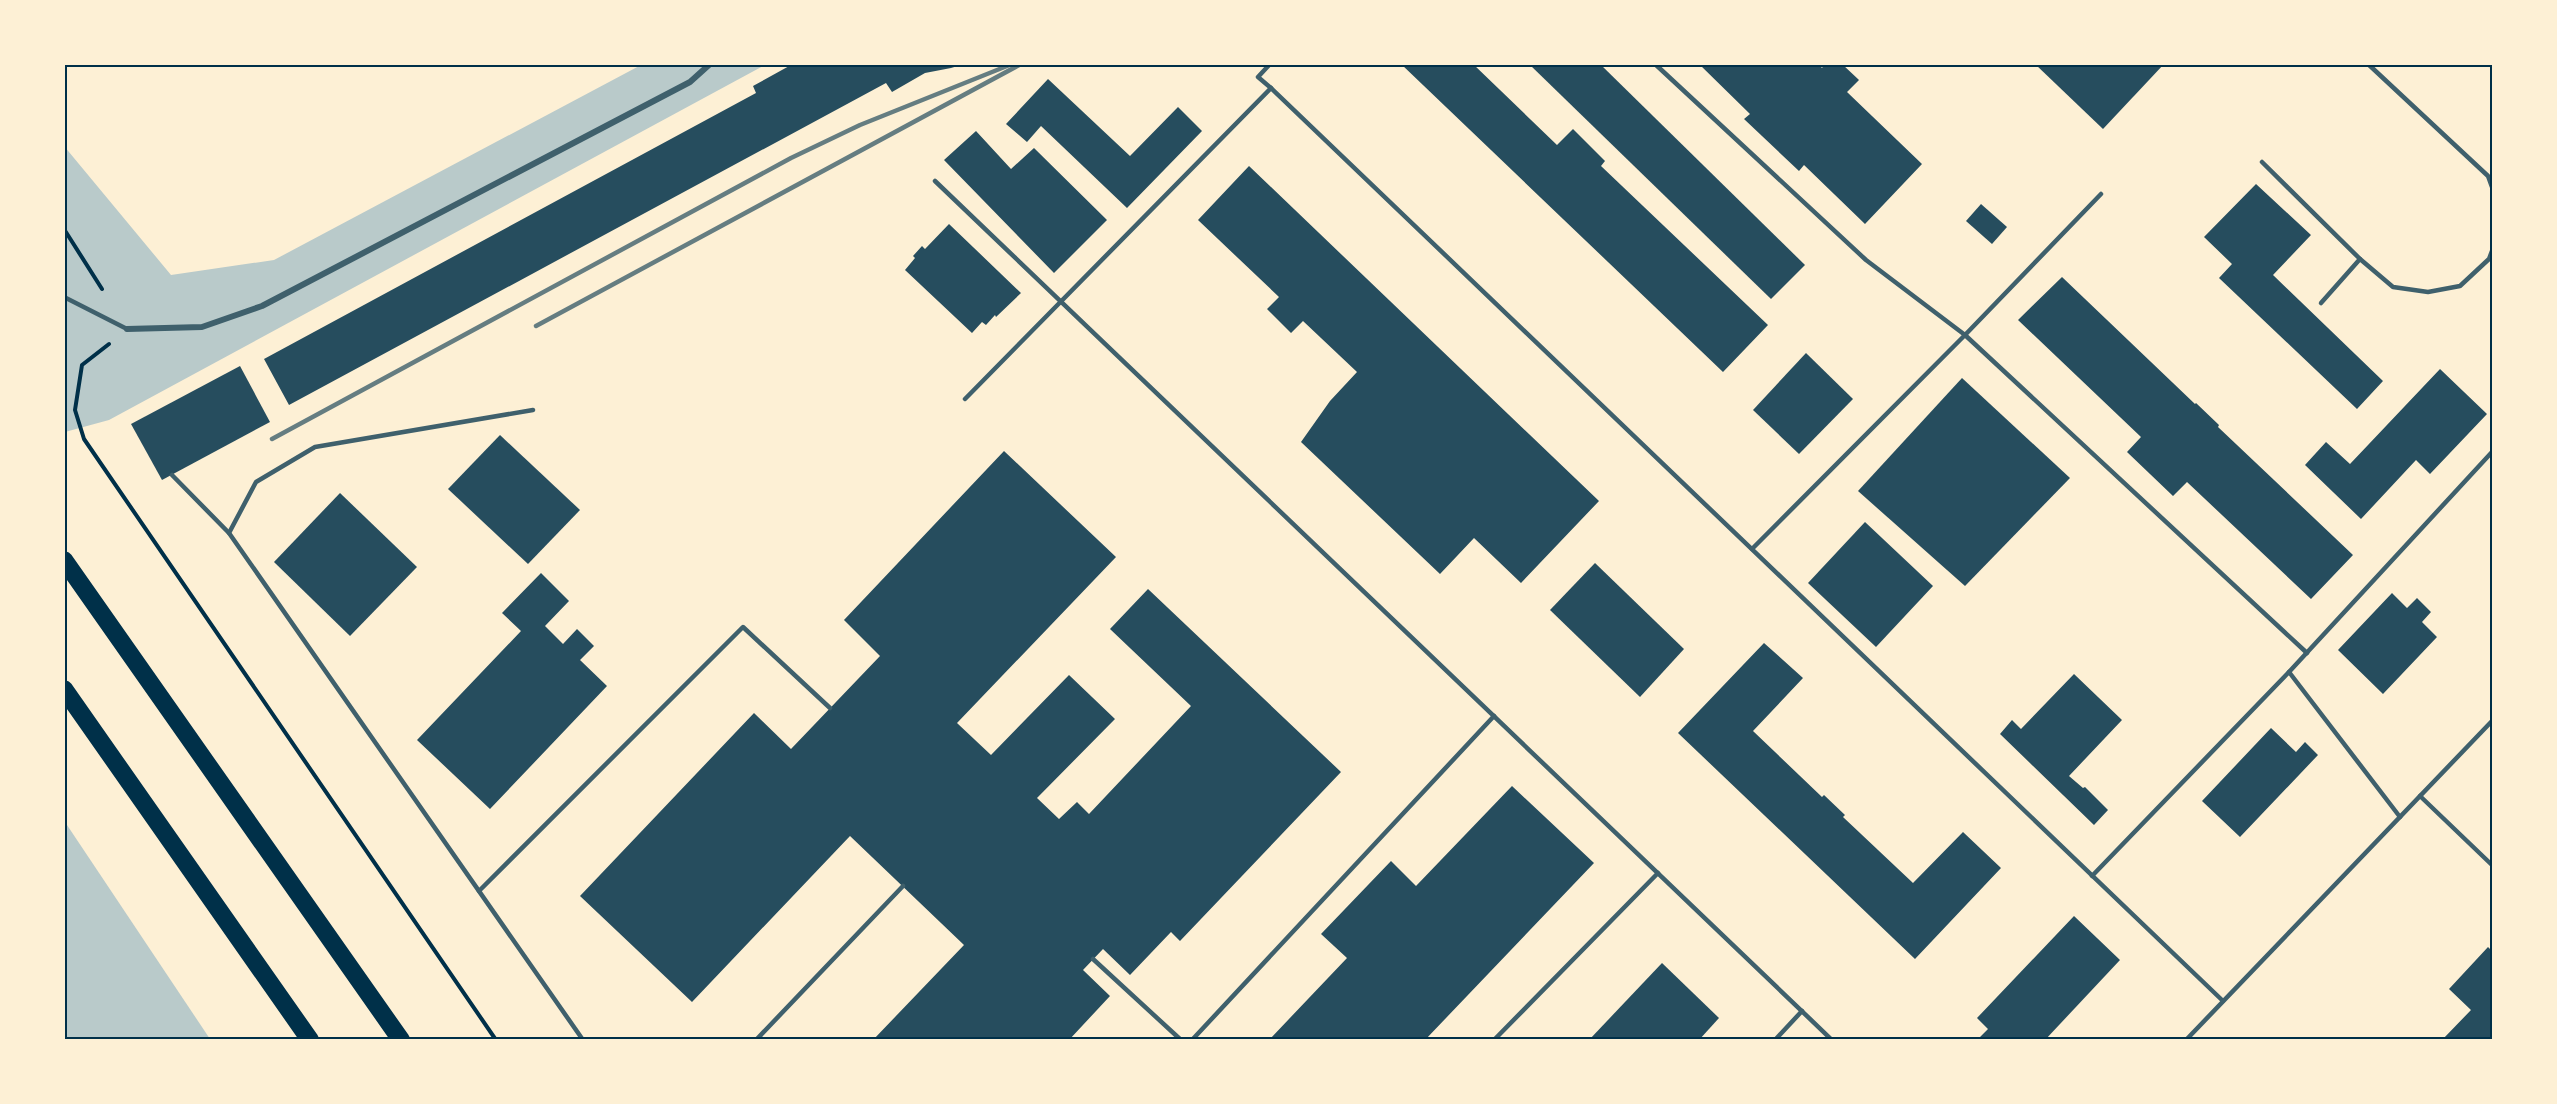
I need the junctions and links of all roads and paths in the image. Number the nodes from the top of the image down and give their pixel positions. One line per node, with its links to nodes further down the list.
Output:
1 (710, 64): 17 (street)
2 (1270, 64): 5 (lane)
3 (1655, 64): 18 (lane)
4 (2368, 64): 7 (lane)
5 (1271, 88): 15 (lane); 24 (lane)
6 (2262, 162): 13 (lane)
7 (2490, 177): 9 (lane)
8 (935, 181): 15 (lane)
9 (2493, 187)
10 (2101, 195): 18 (lane)
11 (64, 229): 17 (path)
12 (2493, 251): 13 (lane)
13 (2360, 259): 16 (lane)
14 (64, 297): 17 (lane)
15 (1061, 301): 19 (lane); 30 (lane)
16 (2321, 303)
17 (127, 329): 44 (path)
18 (1965, 335): 24 (lane); 26 (lane)
19 (965, 399)
20 (533, 410): 23 (lane)
21 (2493, 452): 26 (lane)
22 (172, 475): 23 (lane)
23 (229, 533): 38 (lane)
24 (1752, 549): 36 (lane)
25 (64, 560): 43 (highway)
26 (2307, 653): 27 (lane)
27 (2289, 672): 33 (lane); 36 (lane)
28 (64, 689): 42 (highway)
29 (830, 708): 38 (lane)
30 (1494, 716): 35 (lane); 48 (lane)
31 (2493, 721): 32 (lane)
32 (2420, 796): 33 (lane); 34 (lane)
33 (2400, 817): 40 (lane)
34 (2493, 865)
35 (1658, 873): 41 (lane); 49 (lane)
36 (2092, 876): 40 (lane)
37 (903, 886): 46 (lane)
38 (479, 891): 45 (lane)
39 (1093, 959): 47 (lane)
40 (2223, 1001): 52 (lane)
41 (1802, 1011): 50 (lane); 51 (lane)
42 (310, 1040)
43 (401, 1040)
44 (496, 1040)
45 (583, 1040)
46 (756, 1040)
47 (1181, 1040)
48 (1192, 1040)
49 (1494, 1040)
50 (1774, 1040)
51 (1832, 1040)
52 (2186, 1040)

